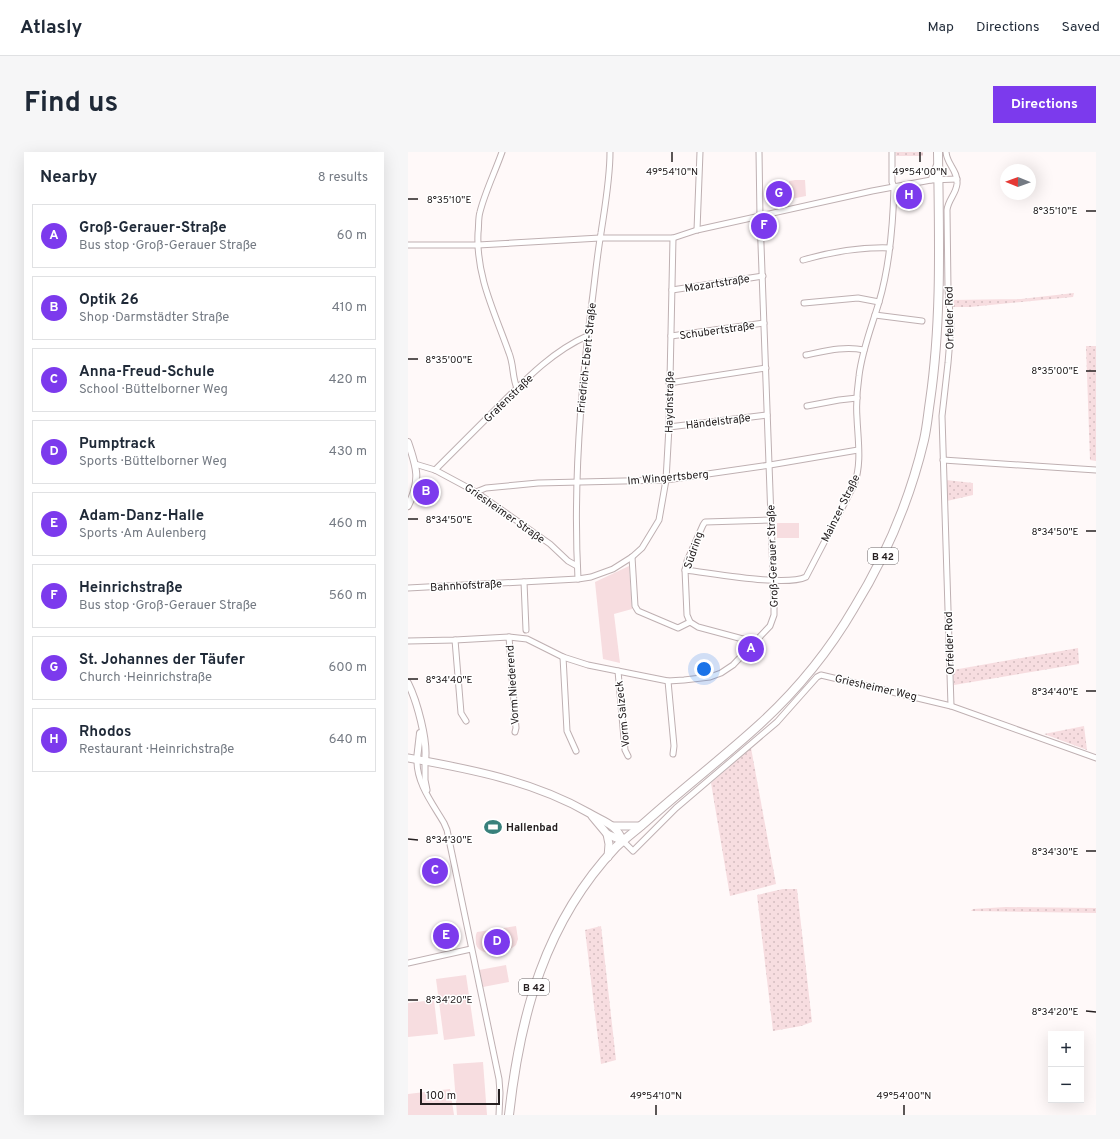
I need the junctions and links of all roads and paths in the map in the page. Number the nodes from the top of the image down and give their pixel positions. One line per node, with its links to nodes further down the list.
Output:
1 (502, 152): 15 (street)
2 (610, 152): 13 (street, Friedrich-Ebert-Straße)
3 (700, 152): 12 (street)
4 (759, 152): 11 (street, Groß-Gerauer Straße)
5 (892, 152): 10 (street, Mainzer Straße)
6 (938, 152): 9 (main road, B 42)
7 (946, 152): 8 (street)
8 (957, 179): 9 (street); 39 (street, Orfelder Rod)
9 (935, 180): 10 (street); 80 (main road, B 42)
10 (894, 187): 11 (street); 17 (street, Mainzer Straße)
11 (760, 217): 12 (street); 19 (street, Groß-Gerauer Straße)
12 (696, 230): 14 (street)
13 (600, 238): 14 (street); 15 (street); 26 (street, Friedrich-Ebert-Straße)
14 (673, 238): 20 (street, Haydnstraße)
15 (478, 245): 16 (street); 32 (street)
16 (408, 246)
17 (890, 248): 18 (street); 21 (street, Mainzer Straße)
18 (803, 260)
19 (762, 276): 20 (street, Mozartstraße); 25 (street, Groß-Gerauer Straße)
20 (672, 290): 27 (street, Haydnstraße)
21 (879, 302): 22 (street); 23 (street, Mainzer Straße)
22 (804, 303)
23 (875, 315): 24 (street); 28 (street, Mainzer Straße)
24 (922, 321)
25 (764, 323): 27 (street, Schubertstraße); 30 (street, Groß-Gerauer Straße)
26 (588, 336): 32 (street, Grafenstraße); 45 (street, Friedrich-Ebert-Straße)
27 (671, 336): 31 (street, Haydnstraße)
28 (864, 350): 29 (street); 33 (street, Mainzer Straße)
29 (806, 356)
30 (766, 368): 31 (street); 35 (street, Groß-Gerauer Straße)
31 (670, 383): 36 (street, Haydnstraße)
32 (517, 388): 42 (street, Grafenstraße)
33 (856, 398): 34 (street); 38 (street, Mainzer Straße)
34 (807, 406)
35 (767, 415): 36 (street, Händelstraße); 41 (street, Groß-Gerauer Straße)
36 (669, 427): 44 (street, Haydnstraße)
37 (408, 442): 40 (street)
38 (858, 450): 41 (street, Im Wingertsberg); 53 (street, Mainzer Straße)
39 (943, 460): 43 (street); 66 (street, Orfelder Rod)
40 (415, 464): 42 (street, Griesheimer Straße); 47 (street)
41 (770, 465): 44 (street, Im Wingertsberg); 48 (street, Groß-Gerauer Straße)
42 (435, 470): 46 (street, Griesheimer Straße)
43 (1096, 470)
44 (666, 480): 45 (street, Im Wingertsberg); 49 (street, Haydnstraße)
45 (577, 483): 46 (street, Im Wingertsberg); 50 (street, Friedrich-Ebert-Straße)
46 (476, 492): 50 (street, Griesheimer Straße)
47 (408, 506)
48 (771, 520): 51 (street, Südring); 53 (street, Groß-Gerauer Straße)
49 (632, 557): 52 (street, Haydnstraße); 56 (street)
50 (577, 566): 52 (street)
51 (685, 570): 53 (street, Mainzer Straße); 56 (street, Südring)
52 (578, 580): 54 (street, Bahnhofstraße)
53 (774, 581): 61 (street, Groß-Gerauer Straße)
54 (524, 582): 55 (street, Bahnhofstraße); 57 (street)
55 (408, 588)
56 (690, 622): 61 (street)
57 (526, 630)
58 (509, 637): 59 (street, Groß-Gerauer Straße); 62 (street, Groß-Gerauer Straße); 69 (street, Vorm Niederend)
59 (455, 640): 60 (street, Groß-Gerauer Straße); 67 (street)
60 (408, 641)
61 (754, 642): 64 (street, Groß-Gerauer Straße)
62 (563, 656): 63 (street, Groß-Gerauer Straße); 70 (street)
63 (618, 671): 64 (street, Groß-Gerauer Straße); 72 (street, Vorm Salzeck)
64 (668, 681): 71 (street)
65 (408, 683): 68 (street)
66 (951, 706): 74 (street, Griesheimer Weg); 82 (street, Griesheimer Weg)
67 (466, 721)
68 (421, 723): 75 (street); 76 (street)
69 (515, 732)
70 (576, 751)
71 (673, 754)
72 (628, 756)
73 (408, 758): 75 (main road)
74 (1096, 758)
75 (417, 759): 76 (main road); 77 (street)
76 (425, 761): 77 (street); 78 (main road)
77 (428, 794): 84 (street)
78 (590, 814): 79 (main road); 81 (main road)
79 (613, 826): 80 (main road); 82 (main road)
80 (641, 826): 82 (main road, B 42)
81 (607, 834): 82 (main road); 83 (main road)
82 (623, 841): 83 (main road, B 42)
83 (608, 857): 87 (main road, B 42)
84 (472, 949): 85 (street); 86 (street)
85 (408, 963)
86 (499, 1115)
87 (509, 1115)

